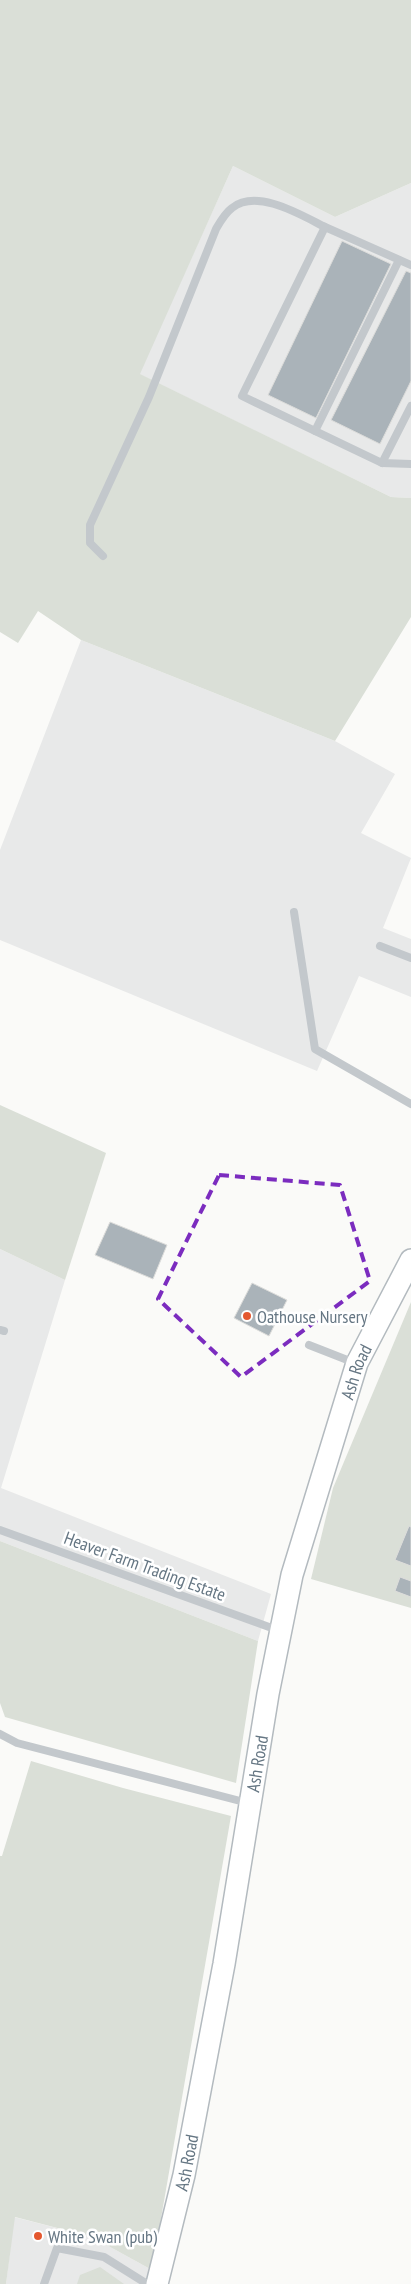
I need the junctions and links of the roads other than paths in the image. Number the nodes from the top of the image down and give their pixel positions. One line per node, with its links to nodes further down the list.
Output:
1 (325, 228): 2 (lane); 5 (lane); 8 (lane)
2 (399, 260): 3 (lane); 5 (lane)
3 (411, 265)
4 (411, 406): 6 (lane)
5 (315, 431): 6 (lane)
6 (382, 463): 7 (lane)
7 (411, 464)
8 (103, 556)
9 (294, 912): 12 (lane)
10 (380, 946): 11 (lane)
11 (411, 958)
12 (411, 1104)
13 (411, 1260): 15 (street, Ash Road)
14 (309, 1345): 15 (lane)
15 (357, 1363): 17 (street, Ash Road)
16 (0, 1530): 17 (lane, Heaver Farm Trading Estate)
17 (280, 1631): 19 (street, Ash Road)
18 (0, 1734): 19 (lane)
19 (250, 1803): 22 (street, Ash Road)
20 (44, 2284): 21 (lane)
21 (147, 2284)
22 (158, 2284)

